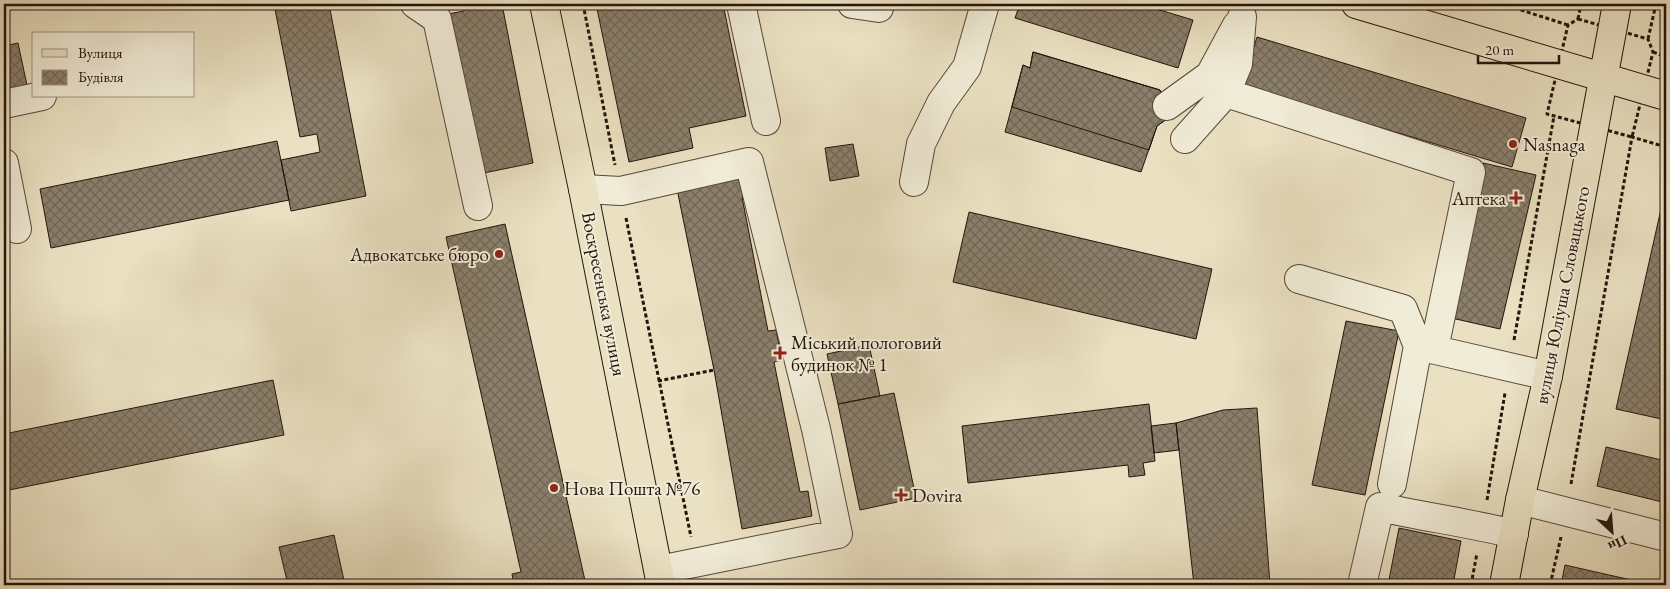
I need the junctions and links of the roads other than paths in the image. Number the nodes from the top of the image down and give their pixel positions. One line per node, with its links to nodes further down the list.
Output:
1 (415, 4): 21 (lane)
2 (544, 4): 20 (main road, Воскресенська вулиця)
3 (741, 4): 16 (lane)
4 (852, 4): 8 (lane)
5 (985, 4): 19 (lane)
6 (1356, 4): 10 (main road)
7 (1617, 4): 10 (main road, вулиця Юліуша Словацького)
8 (879, 8)
9 (1244, 11): 11 (lane); 15 (lane)
10 (1603, 76): 12 (main road); 25 (main road, вулиця Юліуша Словацького)
11 (1226, 93): 17 (lane); 24 (lane)
12 (1666, 96)
13 (32, 98): 14 (lane)
14 (4, 104)
15 (1167, 106)
16 (766, 121)
17 (1185, 139)
18 (4, 163): 22 (lane)
19 (914, 182)
20 (584, 189): 30 (main road, Воскресенська вулиця); 30 (lane)
21 (478, 206)
22 (17, 229)
23 (1300, 279): 24 (lane)
24 (1426, 348): 25 (lane); 26 (lane)
25 (1548, 376): 27 (main road, вулиця Юліуша Словацького)
26 (1392, 484)
27 (1520, 500): 28 (main road, вулиця Юліуша Словацького); 29 (lane)
28 (1514, 534): 31 (lane); 32 (main road, вулиця Юліуша Словацького)
29 (1666, 537)
30 (660, 578)
31 (1362, 585)
32 (1504, 585)

